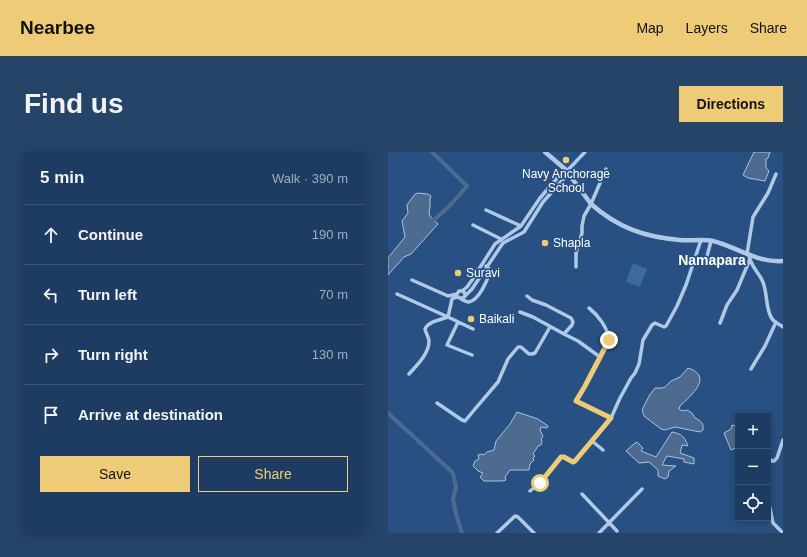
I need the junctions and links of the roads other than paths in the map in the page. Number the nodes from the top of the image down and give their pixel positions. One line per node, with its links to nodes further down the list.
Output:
1 (545, 152): 4 (street)
2 (585, 152): 4 (street)
3 (606, 169): 8 (street)
4 (566, 172): 6 (street); 7 (street); 8 (street)
5 (776, 174): 19 (street)
6 (540, 198): 7 (street); 10 (street)
7 (543, 202): 11 (street)
8 (591, 204): 17 (street); 24 (street)
9 (486, 210): 13 (street)
10 (530, 212): 11 (street); 13 (street)
11 (535, 214): 15 (street)
12 (473, 225): 16 (street)
13 (521, 226): 14 (street)
14 (513, 231): 15 (street); 16 (street)
15 (516, 236): 23 (street)
16 (501, 239): 22 (street)
17 (701, 240): 18 (street); 20 (street)
18 (711, 241): 19 (street); 20 (street)
19 (749, 256): 21 (street); 35 (street); 36 (street)
20 (694, 259): 46 (street)
21 (783, 261)
22 (483, 264): 23 (street); 26 (street)
23 (487, 266): 28 (street); 29 (street)
24 (576, 267)
25 (412, 280): 29 (street)
26 (462, 290): 28 (street); 29 (street)
27 (397, 294): 33 (street)
28 (465, 295): 29 (street)
29 (458, 296): 33 (street)
30 (526, 296): 40 (street)
31 (589, 308): 42 (street)
32 (520, 312): 37 (street)
33 (448, 318): 34 (street); 44 (street)
34 (458, 322): 39 (street); 41 (street)
35 (776, 322): 38 (street); 43 (street)
36 (720, 323)
37 (550, 326): 40 (street); 45 (street)
38 (783, 327)
39 (473, 329)
40 (564, 334): 42 (street)
41 (472, 356)
42 (600, 357): 46 (street)
43 (751, 369)
44 (409, 374)
45 (437, 403)
46 (611, 418): 48 (street)
47 (783, 440): 50 (street)
48 (592, 441): 49 (street); 52 (street)
49 (602, 450)
50 (771, 460)
51 (642, 489): 55 (street)
52 (530, 491)
53 (582, 494): 55 (street)
54 (771, 513): 60 (street)
55 (610, 523): 56 (street); 59 (street)
56 (617, 531)
57 (497, 533): 58 (street)
58 (534, 533)
59 (600, 533)
60 (783, 533)

